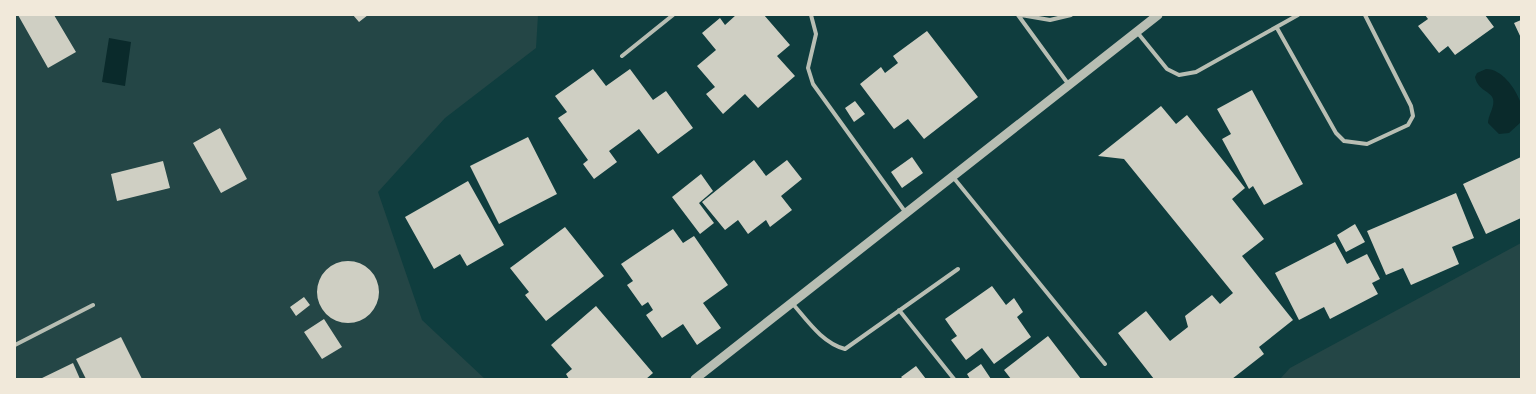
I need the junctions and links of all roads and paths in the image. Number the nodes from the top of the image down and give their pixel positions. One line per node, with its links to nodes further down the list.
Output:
1 (673, 15): 10 (lane)
2 (811, 15): 13 (lane)
3 (1020, 15): 4 (lane); 11 (lane)
4 (1072, 15)
5 (1158, 15): 9 (street)
6 (1298, 15): 8 (lane)
7 (1365, 15): 8 (lane)
8 (1277, 28): 9 (lane)
9 (1137, 32): 11 (street)
10 (622, 56)
11 (1069, 85): 12 (street)
12 (953, 177): 13 (street); 19 (lane)
13 (906, 213): 15 (street)
14 (958, 268): 17 (lane)
15 (792, 303): 17 (lane); 20 (street)
16 (93, 305): 18 (lane)
17 (899, 310): 21 (lane)
18 (15, 345)
19 (1105, 364)
20 (695, 379)
21 (954, 379)

